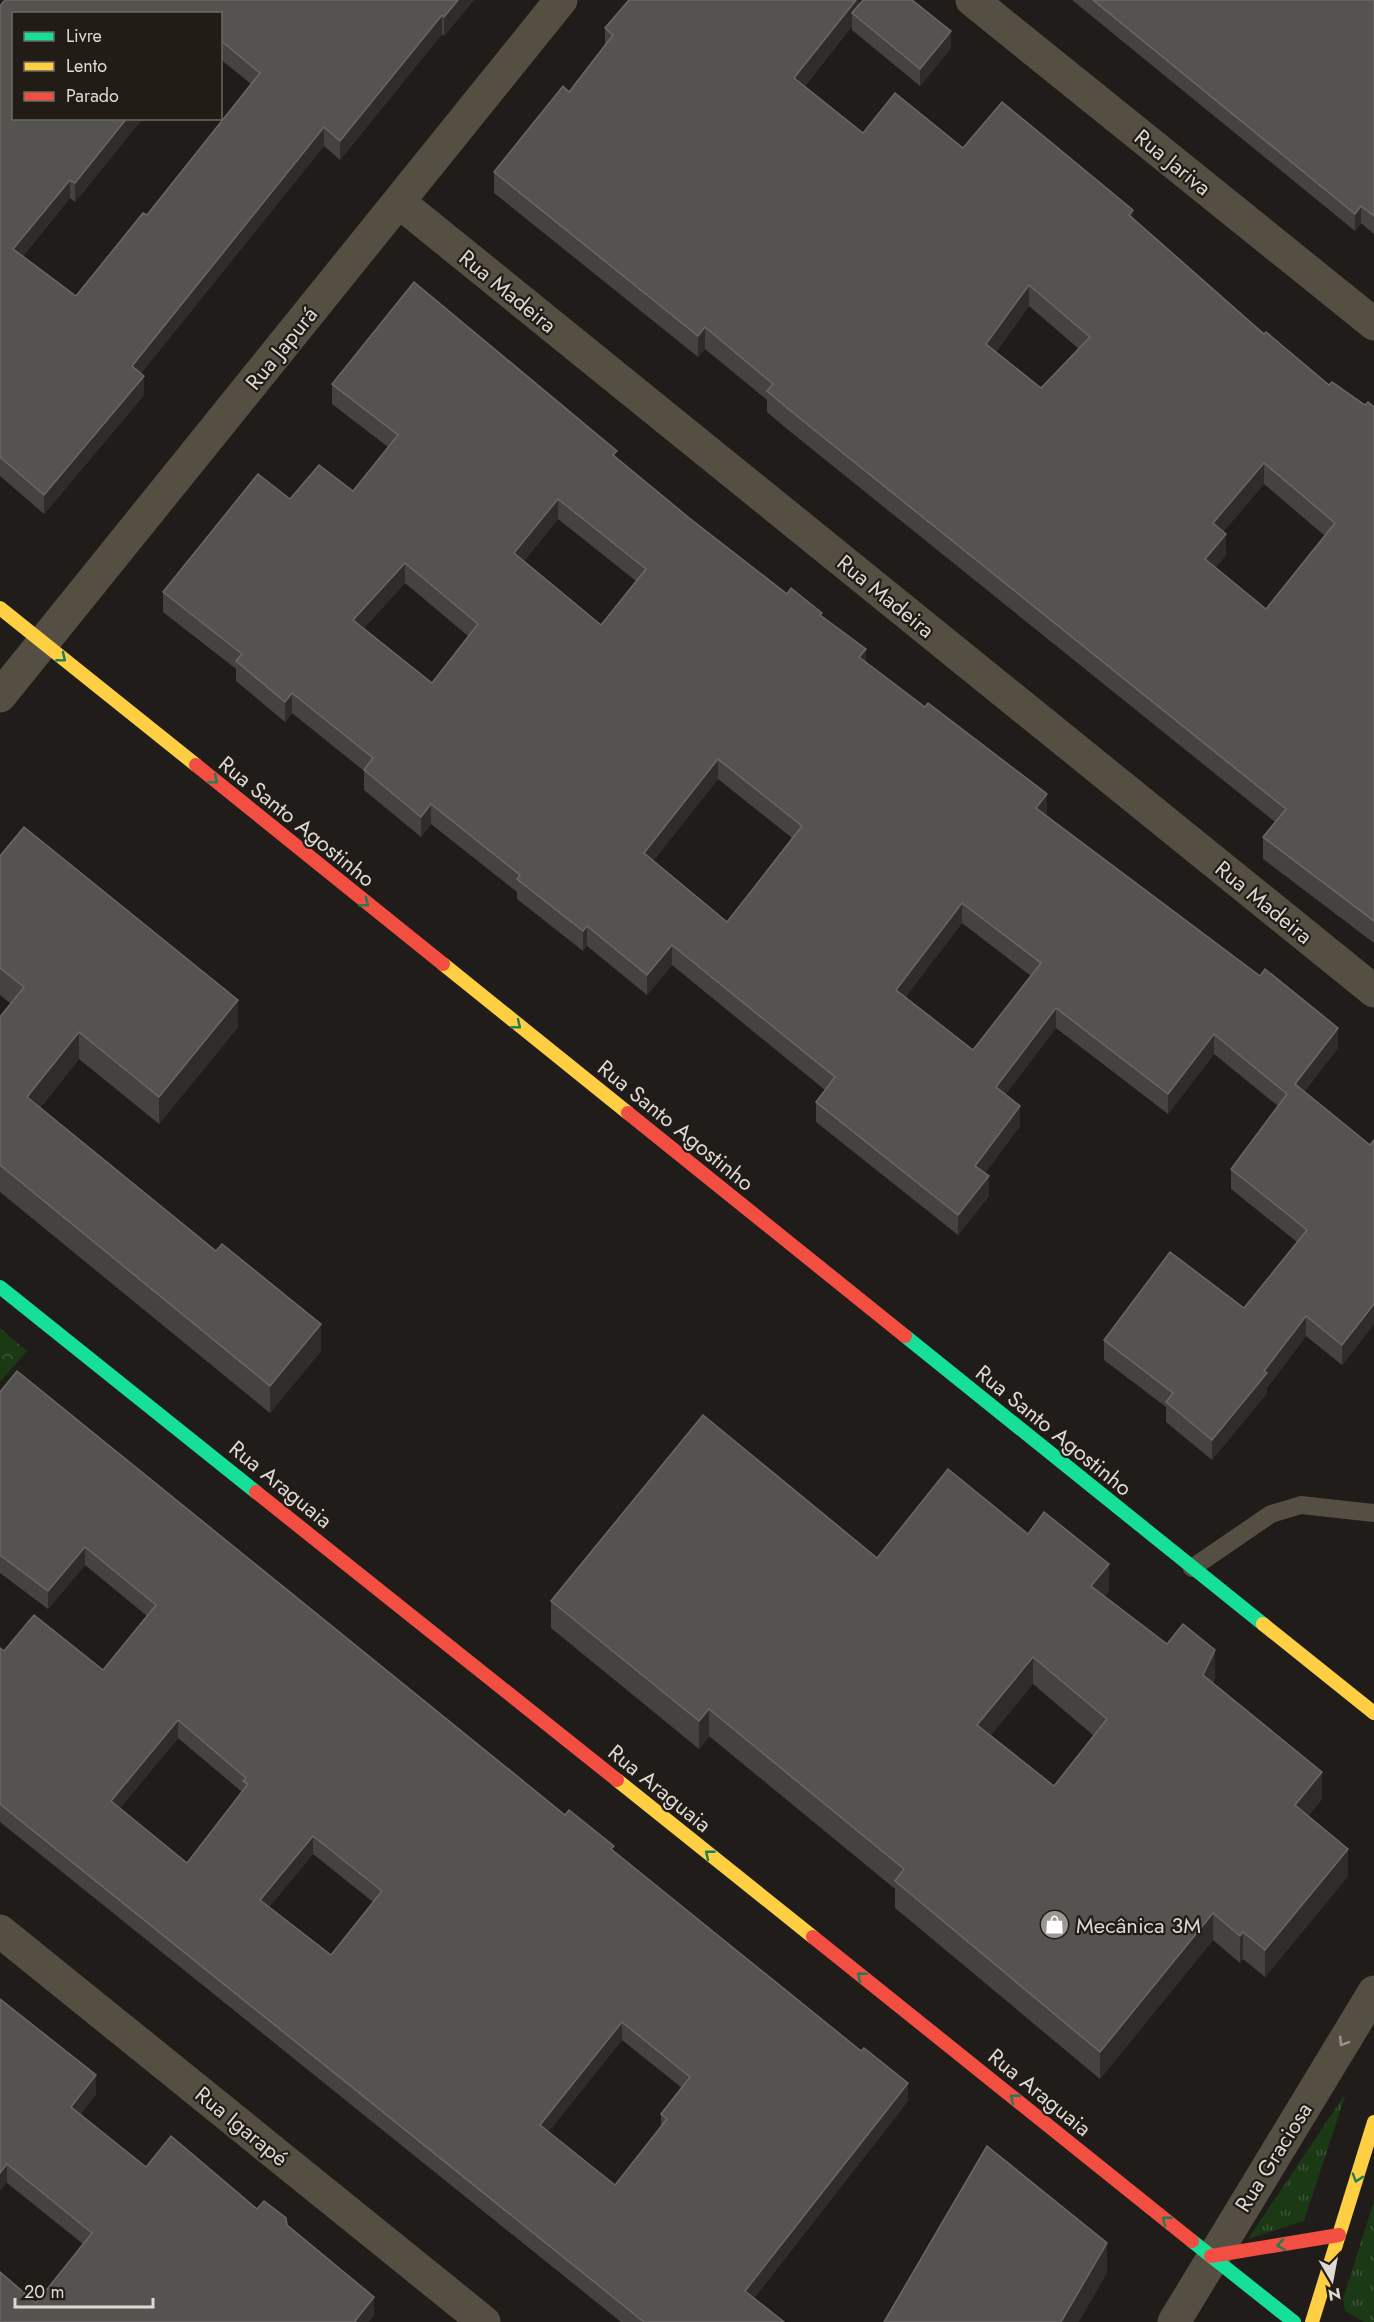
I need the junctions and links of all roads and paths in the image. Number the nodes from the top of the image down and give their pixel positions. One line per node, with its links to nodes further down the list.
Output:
1 (561, 0): 3 (street, Rua Japurá)
2 (972, 0): 4 (street, Rua Jariva)
3 (399, 202): 6 (street, Rua Japurá); 8 (street, Rua Madeira)
4 (1374, 324)
5 (0, 608): 6 (main road, Rua Santo Agostinho)
6 (43, 642): 7 (street, Rua Japurá); 11 (main road, Rua Santo Agostinho, one-way to 11)
7 (0, 696)
8 (1374, 991)
9 (0, 1287): 19 (main road, Rua Araguaia, one-way to 9)
10 (1374, 1513): 11 (lane)
11 (1192, 1568): 12 (main road, Rua Santo Agostinho)
12 (1326, 1676): 13 (main road, Rua Santo Agostinho); 14 (main road, Rua Santo Agostinho)
13 (1355, 1681)
14 (1374, 1713)
15 (0, 1931): 20 (street, Rua Igarapé)
16 (1374, 1992): 19 (street, Rua Graciosa, one-way to 19)
17 (1374, 2122): 18 (main road, one-way to 18)
18 (1339, 2235): 19 (main road, one-way to 19); 23 (main road)
19 (1211, 2256): 21 (street, Rua Graciosa); 22 (main road, Rua Araguaia)
20 (484, 2322)
21 (1174, 2322)
22 (1294, 2322)
23 (1312, 2322)

